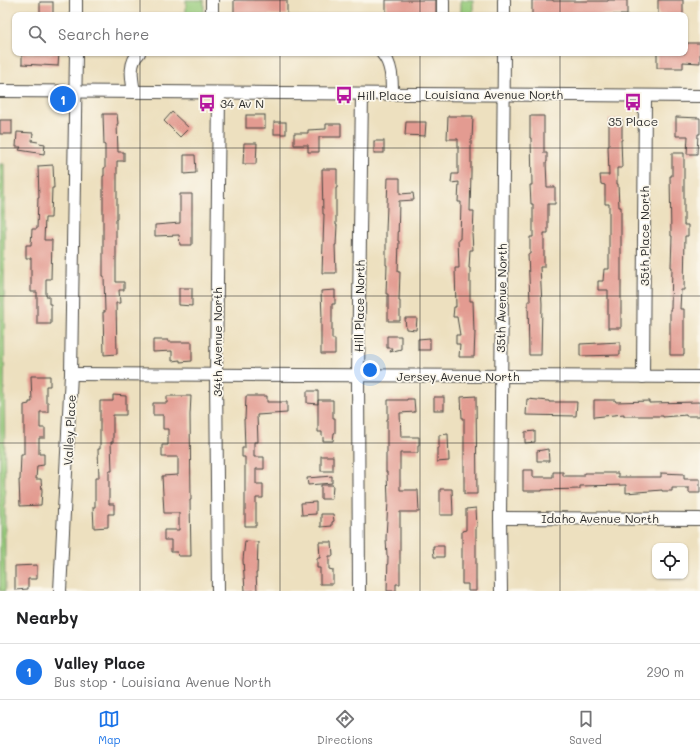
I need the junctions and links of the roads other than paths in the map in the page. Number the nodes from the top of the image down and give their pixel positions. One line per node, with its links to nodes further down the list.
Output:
1 (76, 0): 5 (street)
2 (212, 0): 6 (street)
3 (443, 0): 7 (street)
4 (504, 0): 8 (street)
5 (76, 12)
6 (212, 12)
7 (443, 12)
8 (504, 12)
9 (76, 56): 14 (street, Valley Place)
10 (136, 56): 15 (street)
11 (384, 56): 18 (street)
12 (504, 56): 19 (street, 35th Avenue North)
13 (0, 91): 14 (street, Louisiana Avenue North)
14 (76, 92): 15 (street, Louisiana Avenue North); 22 (street, Valley Place)
15 (134, 92): 16 (street, Louisiana Avenue North)
16 (219, 93): 17 (street, Louisiana Avenue North); 23 (street, 34th Avenue North)
17 (362, 94): 18 (street, Louisiana Avenue North); 24 (street, Hill Place North)
18 (392, 94): 19 (street, Louisiana Avenue North)
19 (504, 94): 20 (street, Louisiana Avenue North); 25 (street, 35th Avenue North)
20 (645, 96): 21 (street, Louisiana Avenue North); 26 (street, 35th Place North)
21 (700, 96)
22 (71, 374): 23 (street, Jersey Avenue North); 30 (street, Valley Place)
23 (216, 374): 24 (street, Jersey Avenue North); 31 (street, 34th Avenue North)
24 (358, 375): 25 (street, Jersey Avenue North); 32 (street, Hill Place North)
25 (500, 376): 26 (street, Jersey Avenue North); 28 (street, 35th Avenue North)
26 (643, 377): 27 (street, Jersey Avenue North)
27 (700, 377)
28 (500, 518): 29 (street, Idaho Avenue North); 33 (street, 35th Avenue North)
29 (700, 518)
30 (60, 591)
31 (218, 591)
32 (359, 591)
33 (501, 591)

